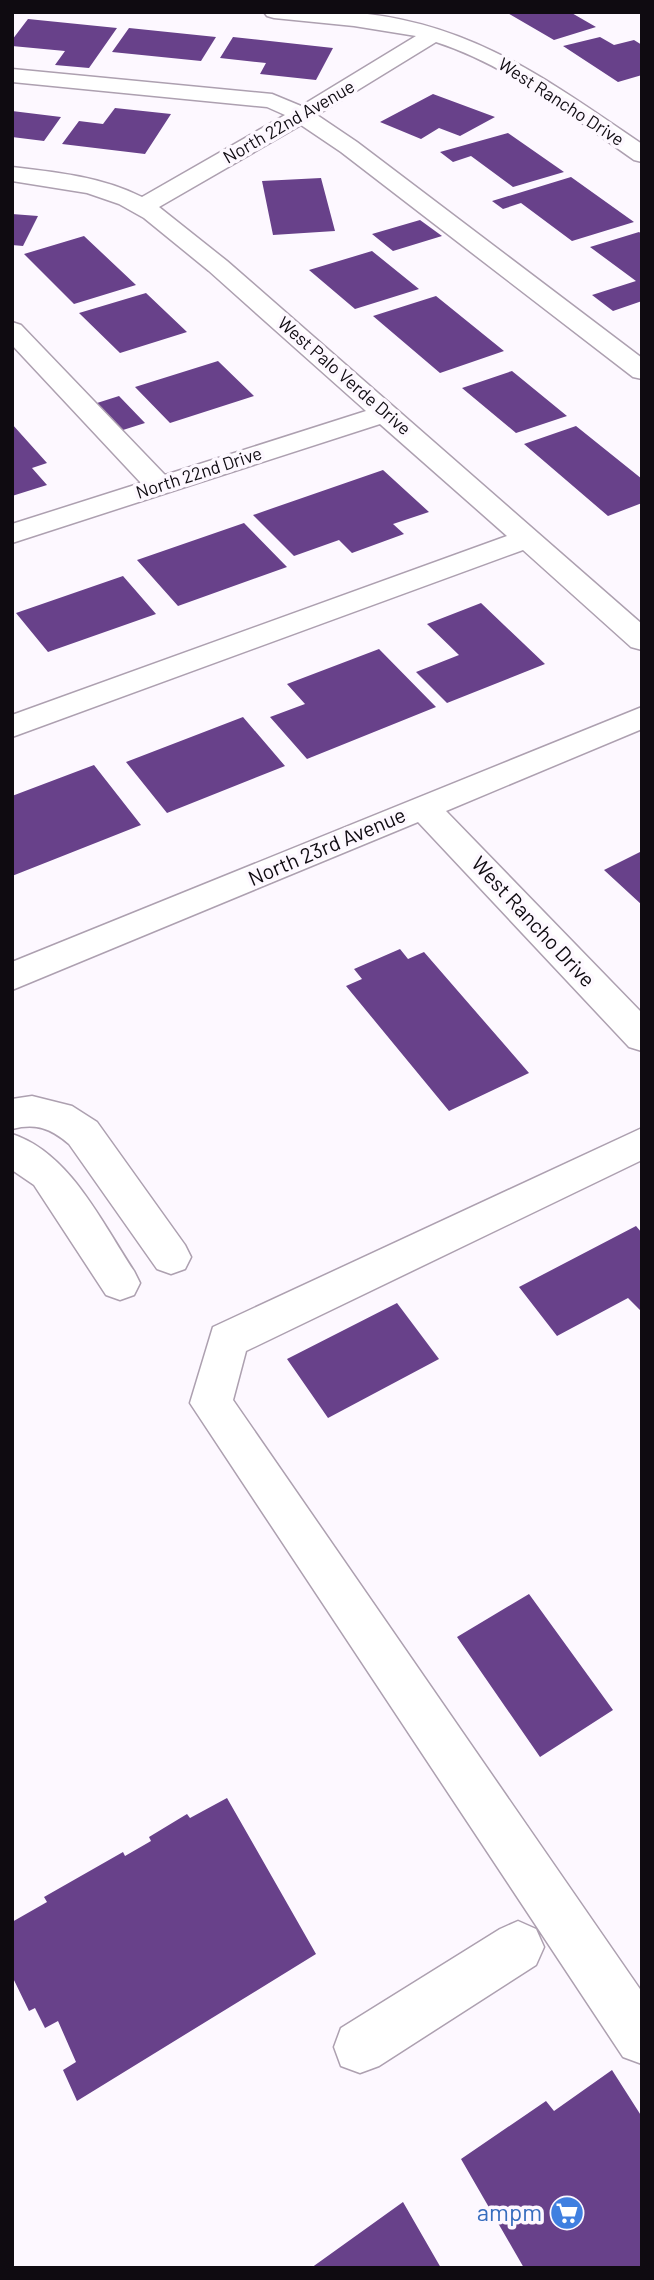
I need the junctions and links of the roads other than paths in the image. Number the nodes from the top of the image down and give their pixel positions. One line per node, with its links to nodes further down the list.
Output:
1 (274, 12): 2 (street, West Rancho Drive)
2 (434, 34): 4 (street, North 22nd Avenue); 5 (street, West Rancho Drive)
3 (12, 75): 4 (street)
4 (302, 115): 7 (street, North 22nd Avenue); 9 (street)
5 (642, 155)
6 (12, 174): 7 (street, West Palo Verde Drive)
7 (142, 206): 10 (street, West Palo Verde Drive)
8 (12, 330): 11 (street)
9 (642, 371)
10 (386, 413): 11 (street, North 22nd Drive); 13 (street, West Palo Verde Drive)
11 (159, 486): 12 (street, North 22nd Drive)
12 (12, 534)
13 (529, 538): 14 (street, West Palo Verde Drive); 16 (street)
14 (642, 640)
15 (642, 717): 17 (street, North 23rd Avenue)
16 (12, 727)
17 (423, 807): 18 (street, North 23rd Avenue); 19 (street, West Rancho Drive)
18 (12, 977)
19 (642, 1037)
20 (12, 1114): 23 (street)
21 (642, 1143): 26 (street)
22 (12, 1149): 24 (street)
23 (171, 1257)
24 (120, 1283)
25 (518, 1947): 27 (street)
26 (642, 2038)
27 (359, 2047)

